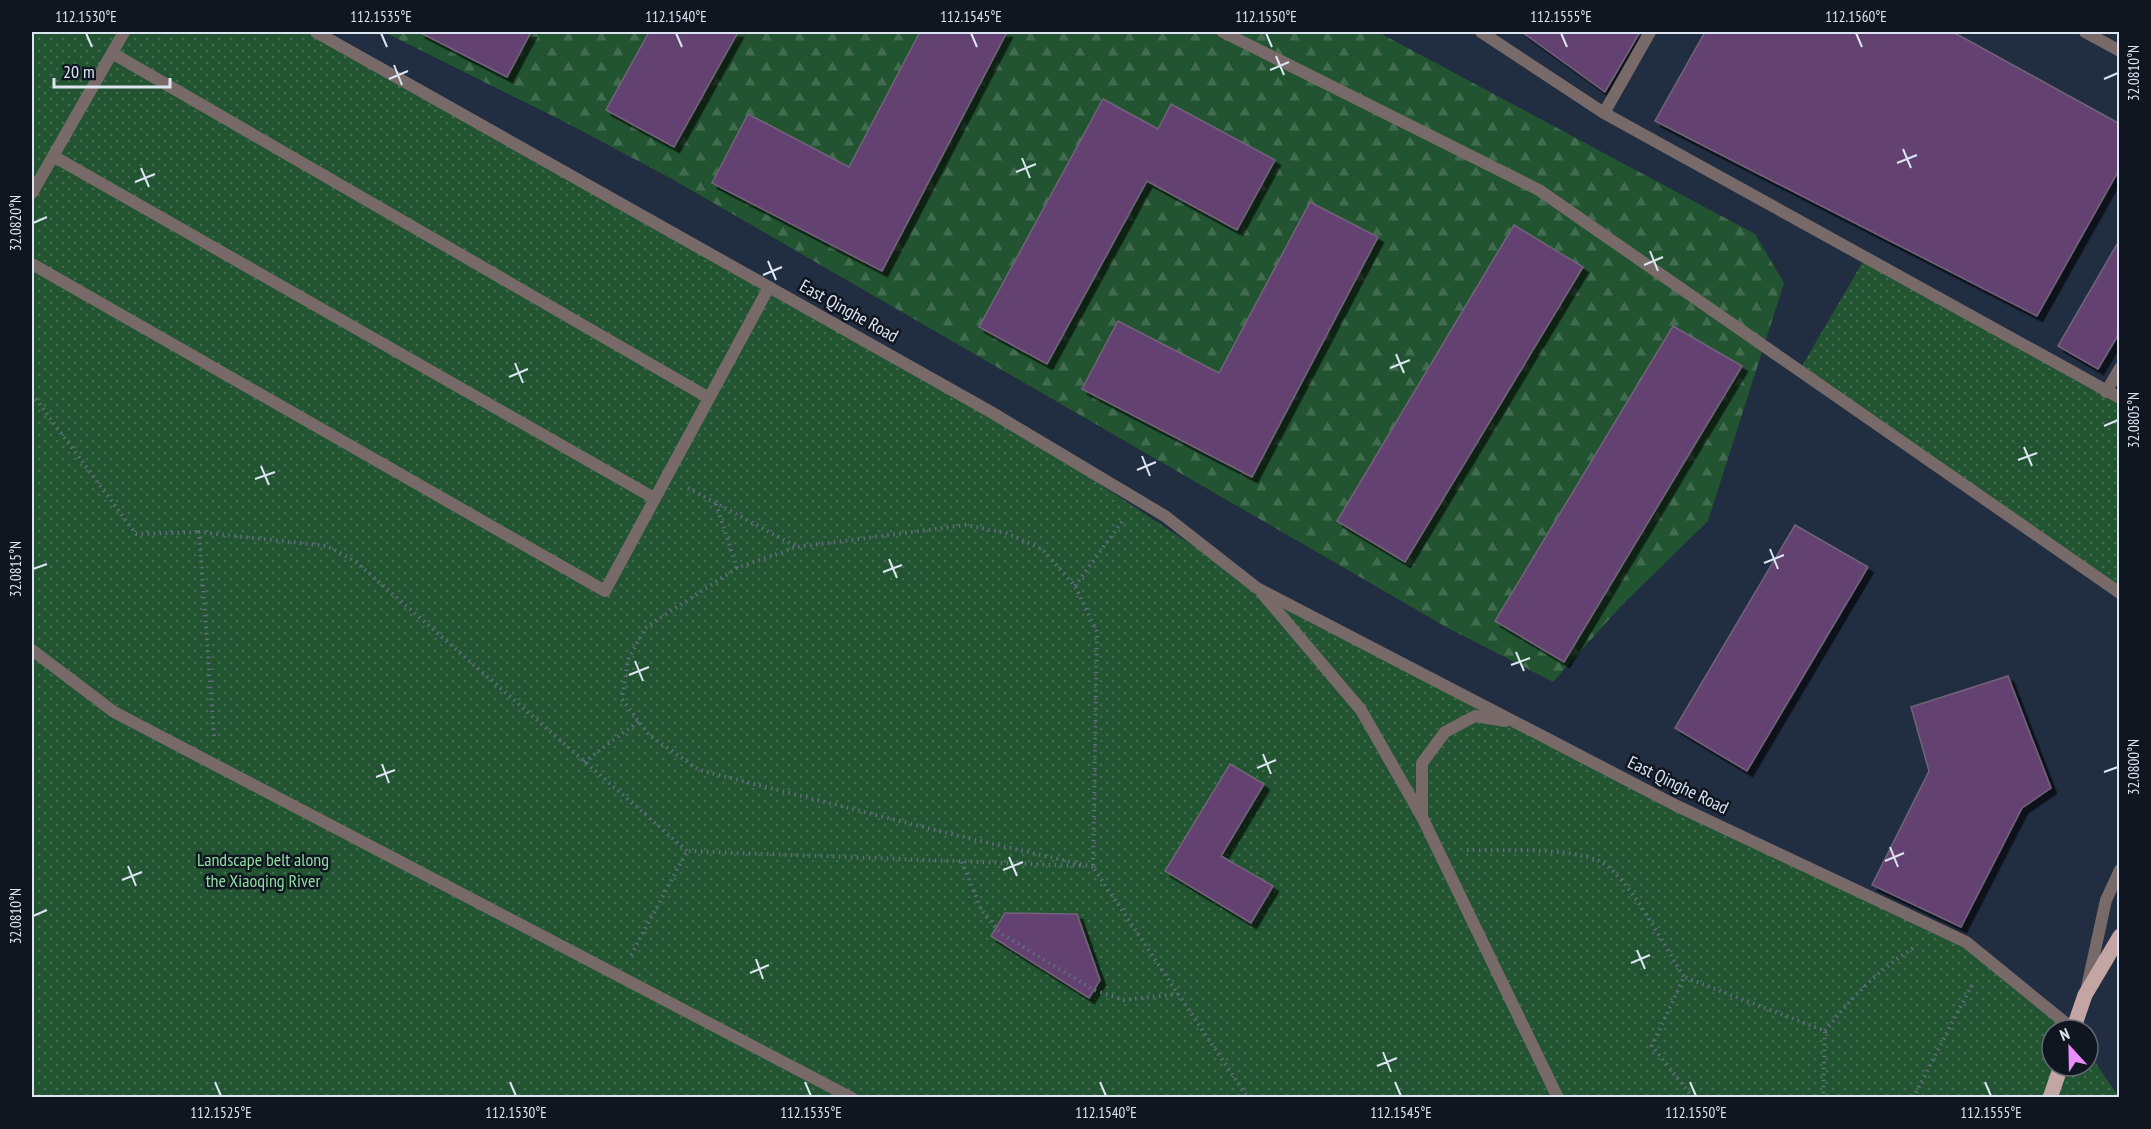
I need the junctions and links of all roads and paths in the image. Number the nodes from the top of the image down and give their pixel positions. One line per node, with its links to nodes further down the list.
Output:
1 (124, 32): 8 (street)
2 (316, 32): 13 (street, East Qinghe Road)
3 (1223, 32): 28 (street)
4 (1481, 32): 9 (street)
5 (1650, 32): 9 (street)
6 (2085, 32): 7 (street)
7 (2120, 51)
8 (112, 53): 10 (street); 17 (street)
9 (1604, 113): 15 (street)
10 (53, 156): 11 (street); 20 (street)
11 (32, 193)
12 (32, 264): 20 (street)
13 (769, 287): 17 (street); 21 (street, East Qinghe Road)
14 (2120, 368): 15 (street)
15 (2106, 392): 18 (street)
16 (32, 394): 23 (path)
17 (709, 398): 19 (street)
18 (2120, 398)
19 (667, 476): 20 (street); 22 (path)
20 (654, 498)
21 (1138, 500): 26 (path); 27 (street, East Qinghe Road)
22 (716, 503): 24 (path); 25 (path)
23 (199, 532): 32 (path); 33 (path)
24 (797, 547): 25 (path); 26 (path)
25 (737, 568): 30 (path)
26 (1075, 586): 38 (path)
27 (1257, 588): 31 (street, East Qinghe Road); 34 (street, East Qinghe Road)
28 (2120, 593)
29 (32, 650): 33 (street)
30 (639, 721): 32 (path); 38 (path)
31 (1515, 722): 34 (street); 40 (street, East Qinghe Road)
32 (584, 762): 36 (path)
33 (216, 765): 44 (street)
34 (1422, 817): 35 (street, East Qinghe Road)
35 (1437, 849): 43 (path); 53 (street, East Qinghe Road)
36 (687, 851): 37 (path); 44 (path)
37 (962, 862): 38 (path); 45 (path)
38 (1093, 867): 45 (path)
39 (2120, 870): 46 (street)
40 (1940, 930): 42 (street, East Qinghe Road); 49 (path)
41 (2120, 936): 46 (main road)
42 (1986, 958): 47 (street, East Qinghe Road); 56 (path)
43 (1684, 977): 49 (path); 54 (path)
44 (619, 978): 51 (street)
45 (1178, 994): 52 (path)
46 (2085, 995): 48 (main road)
47 (2058, 1018)
48 (2077, 1018)
49 (1825, 1031): 55 (path)
50 (2057, 1078): 57 (main road)
51 (852, 1098)
52 (1248, 1098)
53 (1558, 1098)
54 (1693, 1098)
55 (1824, 1098)
56 (1912, 1098)
57 (2050, 1098)

